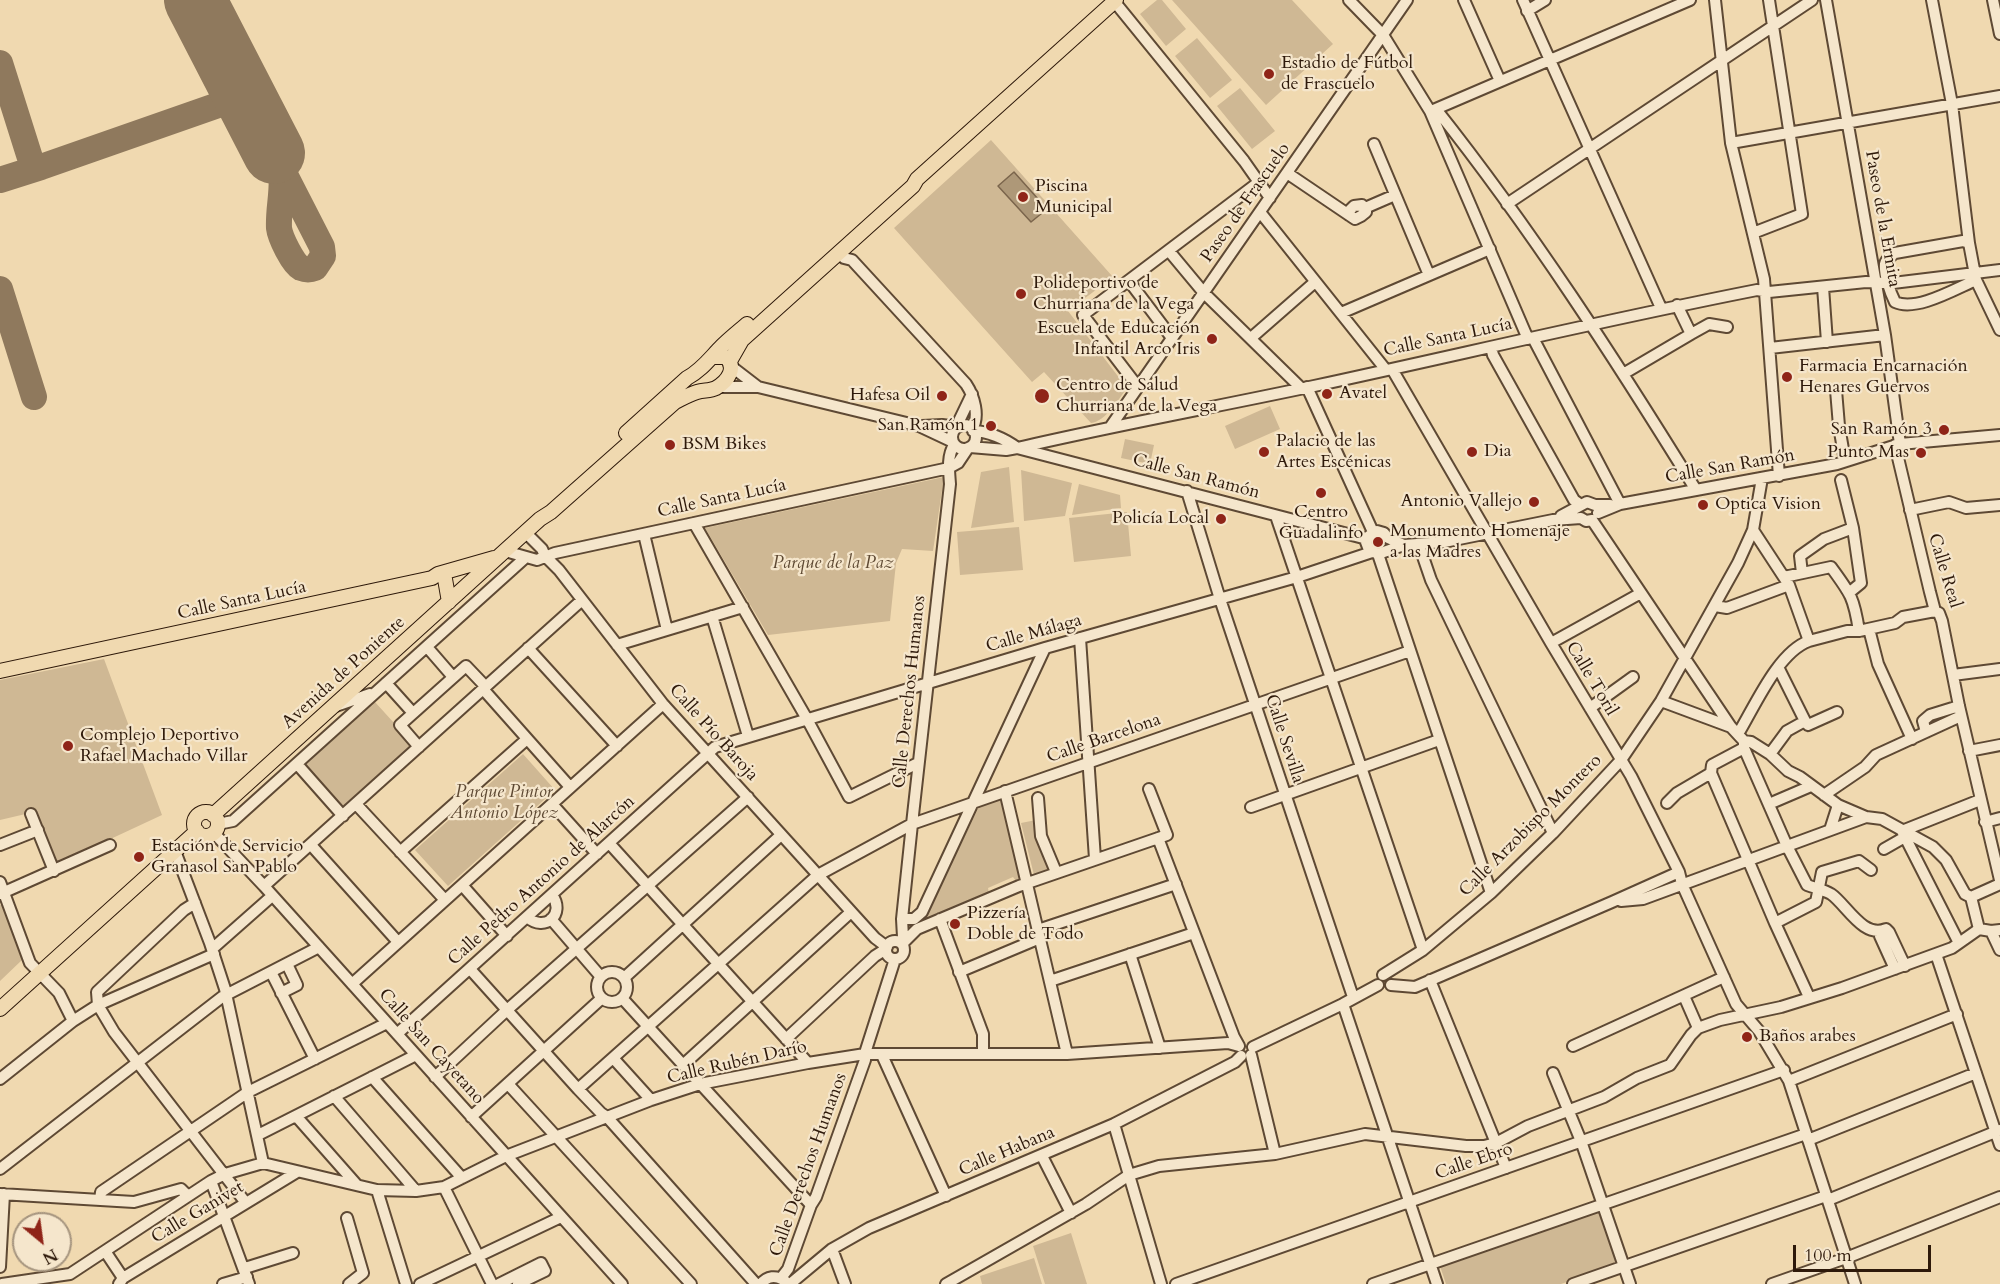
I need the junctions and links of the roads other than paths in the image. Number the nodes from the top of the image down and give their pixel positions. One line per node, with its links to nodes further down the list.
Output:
1 (1349, 0): 17 (street)
2 (1407, 0): 17 (street, Paseo de Frascuelo)
3 (1464, 0): 20 (street)
4 (1522, 0): 14 (street)
5 (1545, 0): 14 (street)
6 (1690, 0): 19 (street)
7 (1715, 0): 18 (street)
8 (1769, 0): 15 (street)
9 (1812, 0): 15 (street)
10 (1826, 0): 24 (street, Paseo de la Ermita)
11 (1932, 0): 22 (street)
12 (1993, 0): 16 (street)
13 (1115, 1): 32 (main road); 33 (street)
14 (1527, 11): 19 (street)
15 (1773, 26): 18 (street); 25 (street)
16 (2000, 34)
17 (1383, 36): 23 (street); 31 (street, Paseo de Frascuelo)
18 (1722, 59): 26 (street); 28 (street)
19 (1550, 60): 20 (street); 28 (street)
20 (1500, 81): 23 (street)
21 (2000, 96): 22 (street)
22 (1952, 104): 24 (street); 39 (street)
23 (1433, 110): 29 (street); 30 (street)
24 (1848, 123): 25 (street); 48 (street, Paseo de la Ermita)
25 (1789, 133): 26 (street); 38 (street)
26 (1731, 143): 38 (street)
27 (1374, 144): 34 (street)
28 (1589, 148): 36 (street); 54 (street)
29 (1472, 154): 30 (street); 36 (street)
30 (1454, 165): 40 (street)
31 (1287, 173): 34 (street); 35 (street, Paseo de Frascuelo)
32 (917, 179): 42 (main road); 67 (main road)
33 (1259, 182): 35 (street); 41 (street)
34 (1395, 195): 44 (street)
35 (1270, 198): 37 (street, Paseo de Frascuelo)
36 (1507, 204): 56 (street)
37 (1260, 213): 47 (street, Calle Toril); 52 (street, Paseo de Frascuelo)
38 (1753, 233): 51 (street)
39 (1968, 243): 45 (street); 49 (street)
40 (1490, 249): 44 (street); 63 (street)
41 (1169, 250): 46 (street); 52 (street)
42 (838, 253): 67 (main road); 76 (street)
43 (2000, 270): 45 (street)
44 (1429, 275): 55 (street)
45 (1974, 276): 49 (street, Calle Santa Lucía); 49 (street); 49 (street); 58 (street)
46 (1129, 280): 61 (street); 73 (street)
47 (1315, 282): 55 (street, Calle Toril); 62 (street)
48 (1876, 282): 49 (street, Calle Santa Lucía); 50 (street, Calle Santa Lucía); 60 (street, Paseo de la Ermita)
49 (1891, 283)
50 (1823, 287): 51 (street, Calle Santa Lucía); 64 (street)
51 (1764, 290): 53 (street, Calle Santa Lucía); 66 (street)
52 (1204, 293): 61 (street, Paseo de Frascuelo); 62 (street)
53 (1677, 305): 54 (street, Calle Santa Lucía); 59 (street)
54 (1662, 308): 56 (street, Calle Santa Lucía)
55 (1341, 313): 68 (street, Calle Toril)
56 (1592, 324): 63 (street, Calle Santa Lucía); 69 (street)
57 (1727, 327): 59 (street)
58 (2000, 330)
59 (1691, 334): 69 (street)
60 (1885, 335): 64 (street); 83 (street, Paseo de la Ermita)
61 (1172, 338): 73 (street, Paseo de Frascuelo)
62 (1251, 338): 74 (street)
63 (1531, 339): 65 (street, Calle Santa Lucía); 93 (street)
64 (1827, 342): 66 (street)
65 (1491, 347): 68 (street, Calle Santa Lucía); 96 (street)
66 (1770, 348): 88 (street)
67 (724, 360): 70 (main road); 71 (main road); 72 (street)
68 (1389, 369): 74 (street, Calle Santa Lucía); 104 (street, Calle Toril)
69 (1623, 374): 91 (street)
70 (696, 381): 71 (main road); 98 (main road); 98 (main road)
71 (717, 387): 72 (street)
72 (758, 387): 77 (street)
73 (1138, 387): 78 (street, Paseo de Frascuelo)
74 (1304, 388): 78 (street, Calle Santa Lucía); 105 (street)
75 (1836, 390): 86 (street)
76 (972, 394): 79 (street); 80 (street)
77 (919, 426): 79 (street); 82 (street)
78 (1111, 426): 85 (street, Calle Santa Lucía)
79 (959, 427): 80 (street); 82 (street)
80 (972, 430): 84 (street); 85 (street, Calle San Ramón)
81 (2000, 435): 83 (street, Calle San Ramón)
82 (954, 443): 84 (street); 87 (street, Calle Derechos Humanos)
83 (1898, 445): 86 (street, Calle San Ramón); 95 (street, Calle Real)
84 (969, 447): 85 (street, Calle San Ramón); 87 (street)
85 (1017, 448): 92 (street, Calle San Ramón)
86 (1845, 461): 88 (street, Calle San Ramón)
87 (949, 468): 99 (street, Calle Santa Lucía); 145 (street, Calle Derechos Humanos)
88 (1779, 476): 89 (street, Calle San Ramón)
89 (1762, 478): 91 (street, Calle San Ramón); 101 (street, Calle Arzobispo Montero)
90 (1841, 480): 100 (street)
91 (1696, 490): 93 (street, Calle San Ramón)
92 (1187, 491): 97 (street, Calle San Ramón); 120 (street, Calle Sevilla)
93 (1620, 504): 96 (street, Calle San Ramón)
94 (2000, 505): 95 (street)
95 (1910, 510): 125 (street, Calle Real)
96 (1588, 511): 104 (street, Calle San Ramón); 119 (street)
97 (1276, 516): 105 (street, Calle San Ramón); 114 (street)
98 (540, 519): 102 (main road, Avenida de Poniente)
99 (694, 523): 103 (street, Calle Santa Lucía); 124 (street)
100 (1852, 528): 113 (street); 118 (street)
101 (1753, 530): 116 (street); 123 (street, Calle Arzobispo Montero)
102 (526, 532): 110 (main road, Avenida de Poniente); 111 (street, Calle Pío Baroja)
103 (644, 534): 111 (street, Calle Santa Lucía); 127 (street)
104 (1488, 534): 108 (street, Calle San Ramón); 131 (street, Calle Toril)
105 (1370, 535): 106 (street); 109 (street)
106 (1388, 538): 107 (street, Calle San Ramón); 109 (street)
107 (1404, 545): 108 (street, Calle San Ramón); 109 (street, Calle San Ramón)
108 (1419, 545): 202 (street)
109 (1379, 552): 114 (street, Calle Málaga); 136 (street)
110 (502, 554): 112 (street, Calle Santa Lucía); 115 (main road, Calle Santa Lucía); 117 (main road, Avenida de Poniente)
111 (544, 556): 112 (street, Calle Santa Lucía); 121 (street, Calle Pío Baroja)
112 (526, 557): 133 (street, Avenida de Poniente)
113 (1802, 573): 116 (street); 118 (street)
114 (1297, 577): 120 (street, Calle Málaga); 144 (street)
115 (438, 578): 117 (main road, Calle Santa Lucía); 122 (main road); 140 (main road, Calle Santa Lucía)
116 (1786, 581): 123 (street); 130 (street)
117 (469, 584): 122 (main road, Avenida de Poniente)
118 (1850, 592): 128 (street)
119 (1641, 593): 131 (street); 137 (street)
120 (1220, 599): 129 (street, Calle Málaga); 150 (street, Calle Sevilla)
121 (582, 600): 132 (street, Calle Pío Baroja); 134 (street)
122 (449, 602): 152 (main road, Avenida de Poniente)
123 (1715, 606): 137 (street, Calle Arzobispo Montero)
124 (742, 607): 126 (street); 157 (street)
125 (1935, 611): 128 (street); 141 (street, Calle Real)
126 (712, 616): 127 (street); 159 (street)
127 (667, 630): 132 (street)
128 (1864, 630): 130 (street); 162 (street)
129 (1080, 638): 135 (street, Calle Málaga); 171 (street)
130 (1809, 641): 138 (street)
131 (1551, 644): 153 (street, Calle Toril)
132 (617, 645): 151 (street, Calle Pío Baroja)
133 (427, 647): 143 (street, Avenida de Poniente); 146 (street, Avenida de Poniente)
134 (528, 648): 147 (street); 165 (street)
135 (1045, 648): 145 (street, Calle Málaga); 185 (street)
136 (1410, 651): 144 (street, Calle Barcelona); 163 (street)
137 (1685, 659): 149 (street, Calle Arzobispo Montero); 160 (street)
138 (1778, 668): 158 (street); 160 (street)
139 (2000, 669): 141 (street)
140 (0, 671)
141 (1953, 675): 154 (street, Calle Real)
142 (1633, 676): 153 (street)
143 (453, 677): 147 (street); 156 (street)
144 (1331, 677): 150 (street, Calle Barcelona); 174 (street)
145 (928, 682): 157 (street, Calle Málaga); 173 (street, Calle Derechos Humanos)
146 (386, 683): 148 (street, Avenida de Poniente); 156 (street, Avenida de Poniente)
147 (484, 688): 161 (street); 166 (street)
148 (376, 692): 152 (street); 172 (street, Avenida de Poniente)
149 (1661, 701): 160 (street); 170 (street, Calle Arzobispo Montero)
150 (1255, 703): 171 (street, Calle Barcelona); 180 (street, Calle Sevilla)
151 (663, 704): 165 (street); 168 (street, Calle Pío Baroja)
152 (333, 707): 197 (main road, Avenida de Poniente)
153 (1590, 708): 170 (street, Calle Toril)
154 (1960, 711): 162 (street); 167 (street, Calle Real)
155 (1837, 712): 158 (street)
156 (414, 713): 166 (street)
157 (807, 719): 159 (street, Calle Málaga); 173 (street)
158 (1805, 721): 169 (street)
159 (748, 736): 168 (street, Calle Málaga)
160 (1739, 737): 169 (street); 175 (street); 189 (street)
161 (527, 739): 177 (street); 213 (street)
162 (1912, 739): 181 (street)
163 (1439, 740): 174 (street); 231 (street)
164 (2000, 745): 167 (street)
165 (616, 746): 177 (street)
166 (419, 747): 187 (street)
167 (1969, 751): 184 (street, Calle Real)
168 (708, 753): 182 (street, Calle Pío Baroja); 206 (street, Calle Pedro Antonio de Alarcón)
169 (1770, 754): 176 (street)
170 (1621, 760): 202 (street, Calle Arzobispo Montero); 219 (street, Calle Toril)
171 (1089, 762): 179 (street, Calle Barcelona); 215 (street)
172 (297, 764): 193 (street); 197 (street, Avenida de Poniente)
173 (918, 764): 198 (street, Calle Derechos Humanos)
174 (1362, 768): 180 (street); 255 (street)
175 (1711, 773): 186 (street); 216 (street)
176 (1811, 786): 181 (street); 189 (street)
177 (570, 787): 188 (street)
178 (1149, 789): 205 (street)
179 (1005, 791): 185 (street, Calle Barcelona); 223 (street)
180 (1286, 795): 191 (street); 278 (street, Calle Sevilla)
181 (1824, 795): 190 (street)
182 (748, 797): 204 (street, Calle Pío Baroja); 228 (street)
183 (1038, 798): 220 (street)
184 (1980, 800): 196 (street, Calle Real); 203 (street)
185 (975, 801): 198 (street, Calle Barcelona); 240 (street)
186 (1667, 802)
187 (356, 804): 193 (street); 213 (street)
188 (552, 804): 214 (street); 226 (street)
189 (1769, 804): 210 (street)
190 (1838, 805): 194 (street); 199 (street)
191 (1251, 807)
192 (32, 814): 200 (street)
193 (343, 816): 209 (street)
194 (1866, 818): 199 (street); 203 (street)
195 (2000, 818): 196 (street)
196 (1985, 822): 222 (street, Calle Real)
197 (215, 824): 201 (main road); 201 (main road); 227 (street, Calle San Cayetano)
198 (912, 824): 221 (street, Calle Barcelona); 240 (street, Calle Derechos Humanos)
199 (1830, 830): 210 (street)
200 (38, 831): 207 (street); 218 (street)
201 (197, 831): 212 (main road)
202 (1553, 833): 231 (street, Calle Arzobispo Montero)
203 (1904, 834): 211 (street); 234 (street); 251 (street)
204 (781, 835): 221 (street, Calle Pío Baroja); 244 (street)
205 (1158, 838): 215 (street); 224 (street)
206 (609, 843): 214 (street, Calle Pedro Antonio de Alarcón); 228 (street)
207 (0, 845)
208 (110, 845): 218 (street)
209 (311, 845): 227 (street); 250 (street)
210 (1787, 846): 216 (street); 230 (street)
211 (1884, 849)
212 (175, 851): 237 (street); 267 (main road)
213 (400, 852): 235 (street)
214 (597, 854): 232 (street, Calle Pedro Antonio de Alarcón)
215 (1095, 859): 220 (street)
216 (1748, 861): 225 (street); 243 (street)
217 (1871, 870): 230 (street)
218 (54, 871): 229 (street)
219 (1679, 872): 225 (street, Calle Toril); 236 (street)
220 (1056, 873): 223 (street)
221 (818, 875): 238 (street, Calle Pío Baroja); 262 (street, Calle Barcelona)
222 (2000, 882): 234 (street, Calle Real)
223 (1027, 883): 241 (street); 248 (street)
224 (1176, 884): 247 (street); 248 (street)
225 (1683, 884): 236 (street); 269 (street, Calle Toril)
226 (462, 885): 235 (street); 249 (street)
227 (264, 886): 233 (street, Calle San Cayetano)
228 (648, 886): 244 (street); 254 (street)
229 (1, 889): 267 (street)
230 (1819, 889): 243 (street); 263 (street)
231 (1491, 893): 255 (street, Calle Arzobispo Montero)
232 (552, 895): 239 (street, Calle Pedro Antonio de Alarcón); 242 (street)
233 (272, 896): 253 (street, Calle San Cayetano); 257 (street)
234 (1971, 897): 245 (street)
235 (445, 900): 250 (street)
236 (1612, 902): 272 (street)
237 (195, 903): 257 (street); 284 (street)
238 (851, 912): 252 (street, Calle Pío Baroja); 282 (street)
239 (527, 917): 242 (street); 249 (street, Calle Pedro Antonio de Alarcón)
240 (902, 919): 252 (street, Calle Derechos Humanos)
241 (940, 919): 252 (street); 266 (street)
242 (551, 920): 254 (street)
243 (1775, 923): 279 (street)
244 (683, 925): 262 (street); 270 (street)
245 (1979, 929): 246 (street); 251 (street)
246 (1996, 931): 256 (street)
247 (1194, 933): 258 (street); 298 (street)
248 (1039, 934): 266 (street); 273 (street)
249 (507, 936): 264 (street, Calle Pedro Antonio de Alarcón)
250 (398, 942): 274 (street)
251 (1959, 943): 259 (street)
252 (894, 945): 260 (street, Calle Pío Baroja); 260 (street, Calle Derechos Humanos); 294 (street)
253 (319, 947): 261 (street); 274 (street, Calle San Cayetano)
254 (577, 948): 268 (street); 286 (street)
255 (1423, 950): 271 (street, Calle Arzobispo Montero)
256 (2000, 950)
257 (213, 952): 276 (street); 284 (street)
258 (1130, 954): 273 (street); 296 (street)
259 (1936, 954): 263 (street); 287 (street)
260 (895, 959): 299 (street, Calle Derechos Humanos)
261 (287, 964): 265 (street); 275 (street)
262 (718, 964): 282 (street); 291 (street, Calle Barcelona)
263 (1900, 968): 279 (street)
264 (470, 969): 286 (street); 293 (street, Calle Pedro Antonio de Alarcón)
265 (271, 972): 275 (street); 276 (street)
266 (959, 972): 300 (street)
267 (40, 973): 285 (main road); 289 (street)
268 (602, 977): 270 (street); 280 (street)
269 (1724, 977): 277 (street); 288 (street, Calle Toril)
270 (624, 978): 281 (street)
271 (1380, 980): 272 (street); 278 (street, Calle Habana)
272 (1430, 980): 334 (street)
273 (1050, 981): 301 (street)
274 (352, 984): 290 (street, Calle San Cayetano)
275 (281, 993): 305 (street)
276 (227, 995): 306 (street); 319 (street)
277 (1683, 996): 292 (street); 295 (street)
278 (1353, 997): 283 (street, Calle Habana)
279 (1809, 997): 288 (street)
280 (602, 998): 281 (street); 297 (street)
281 (622, 998): 291 (street)
282 (752, 1001): 294 (street); 308 (street)
283 (1343, 1004): 298 (street, Calle Habana); 331 (street)
284 (98, 1005): 289 (street); 306 (street)
285 (0, 1009)
286 (507, 1010): 297 (street); 313 (street)
287 (1956, 1014): 311 (street); 315 (street)
288 (1744, 1015): 292 (street); 309 (street, Calle Toril)
289 (73, 1021): 314 (street)
290 (387, 1023): 293 (street, Calle San Cayetano); 305 (street)
291 (648, 1026): 304 (street, Calle Barcelona); 308 (street)
292 (1698, 1028): 322 (street)
293 (397, 1034): 302 (street, Calle San Cayetano)
294 (786, 1039): 307 (street)
295 (1573, 1046)
296 (1160, 1048): 298 (street, Calle Rubén Darío); 301 (street, Calle Rubén Darío)
297 (543, 1051): 316 (street); 318 (street)
298 (1246, 1051): 326 (street, Calle Habana); 336 (street)
299 (865, 1054): 303 (street, Calle Rubén Darío); 307 (street, Calle Rubén Darío); 360 (street, Calle Derechos Humanos)
300 (983, 1054): 301 (street, Calle Rubén Darío); 303 (street, Calle Rubén Darío)
301 (1067, 1054)
302 (416, 1055): 312 (street); 313 (street, Calle San Cayetano)
303 (882, 1055): 353 (street)
304 (613, 1058): 318 (street, Calle Barcelona); 321 (street)
305 (315, 1059): 319 (street)
306 (137, 1062): 327 (street); 341 (street)
307 (808, 1063): 317 (street, Calle Rubén Darío)
308 (683, 1065): 317 (street)
309 (1784, 1070): 315 (street, Calle Toril); 333 (street, Calle Ebro)
310 (1553, 1073): 322 (street)
311 (1976, 1073): 328 (street); 332 (street)
312 (372, 1077): 320 (street); 345 (street)
313 (435, 1077): 324 (street, Calle San Cayetano)
314 (0, 1079)
315 (1789, 1081): 332 (street, Calle Toril)
316 (508, 1084): 324 (street); 330 (street)
317 (700, 1084): 321 (street, Calle Rubén Darío); 360 (street)
318 (578, 1089): 325 (street)
319 (248, 1092): 327 (street); 329 (street)
320 (334, 1096): 323 (street); 350 (street)
321 (651, 1100): 325 (street, Calle Rubén Darío)
322 (1570, 1111): 333 (street); 334 (street)
323 (296, 1116): 329 (street); 347 (street)
324 (471, 1117): 337 (street, Calle San Cayetano)
325 (607, 1117): 330 (street, Calle Rubén Darío); 386 (street)
326 (1114, 1124): 338 (street, Calle Habana); 344 (street)
327 (190, 1130): 343 (street); 356 (street)
328 (1998, 1131): 335 (street); 355 (street)
329 (258, 1135): 339 (street)
330 (556, 1136): 337 (street, Calle Rubén Darío); 385 (street)
331 (1386, 1137): 334 (street); 336 (street); 358 (street)
332 (1807, 1137): 355 (street, Calle Toril); 359 (street)
333 (1581, 1141): 340 (street, Calle Ebro); 359 (street)
334 (1496, 1143): 340 (street)
335 (2000, 1145)
336 (1275, 1154): 344 (street)
337 (506, 1156): 345 (street, Calle Rubén Darío); 363 (street, Calle San Cayetano)
338 (1042, 1156): 353 (street, Calle Habana); 361 (street)
339 (263, 1163): 342 (street, Calle Rubén Darío); 343 (street)
340 (1506, 1168): 358 (street, Calle Ebro)
341 (0, 1169)
342 (297, 1172): 347 (street, Calle Rubén Darío); 357 (street, Calle Ganivet)
343 (225, 1174): 346 (street); 357 (street)
344 (1129, 1175): 361 (street); 390 (street)
345 (462, 1178): 348 (street, Calle Rubén Darío)
346 (212, 1181): 352 (street); 362 (street)
347 (356, 1185): 349 (street, Calle Rubén Darío)
348 (444, 1186): 350 (street, Calle Rubén Darío); 368 (street)
349 (377, 1190): 350 (street, Calle Rubén Darío); 379 (street)
350 (416, 1191)
351 (2, 1194): 356 (street); 372 (street)
352 (188, 1196): 356 (street); 366 (street)
353 (946, 1196): 365 (street, Calle Habana)
354 (2000, 1197): 369 (street)
355 (1827, 1198): 369 (street, Calle Toril); 371 (street)
356 (100, 1200)
357 (246, 1203): 362 (street, Calle Ganivet)
358 (1409, 1203): 370 (street); 391 (street, Calle Ebro)
359 (1602, 1204): 370 (street); 371 (street)
360 (811, 1205): 375 (street, Calle Derechos Humanos)
361 (1071, 1213): 389 (street)
362 (224, 1216): 373 (street); 374 (street, Calle Ganivet)
363 (561, 1217): 368 (street); 384 (street, Calle San Cayetano)
364 (347, 1218): 378 (street)
365 (832, 1249): 375 (street, Calle Habana); 388 (street)
366 (105, 1251): 374 (street); 376 (street)
367 (293, 1253): 373 (street)
368 (478, 1257): 380 (street); 381 (street)
369 (1846, 1258): 396 (street); 397 (street, Calle Toril)
370 (1430, 1264): 392 (street); 393 (street)
371 (1624, 1266): 394 (street); 395 (street)
372 (0, 1267)
373 (247, 1276): 377 (street)
374 (121, 1281)
375 (785, 1282): 387 (street)
376 (2, 1284)
377 (223, 1284)
378 (349, 1284)
379 (406, 1284)
380 (420, 1284)
381 (492, 1284)
382 (499, 1284): 383 (street)
383 (518, 1284)
384 (622, 1284)
385 (691, 1284)
386 (756, 1284)
387 (761, 1284)
388 (845, 1284)
389 (946, 1284)
390 (1161, 1284)
391 (1176, 1284)
392 (1373, 1284)
393 (1437, 1284)
394 (1573, 1284)
395 (1630, 1284)
396 (1772, 1284)
397 (1855, 1284)

